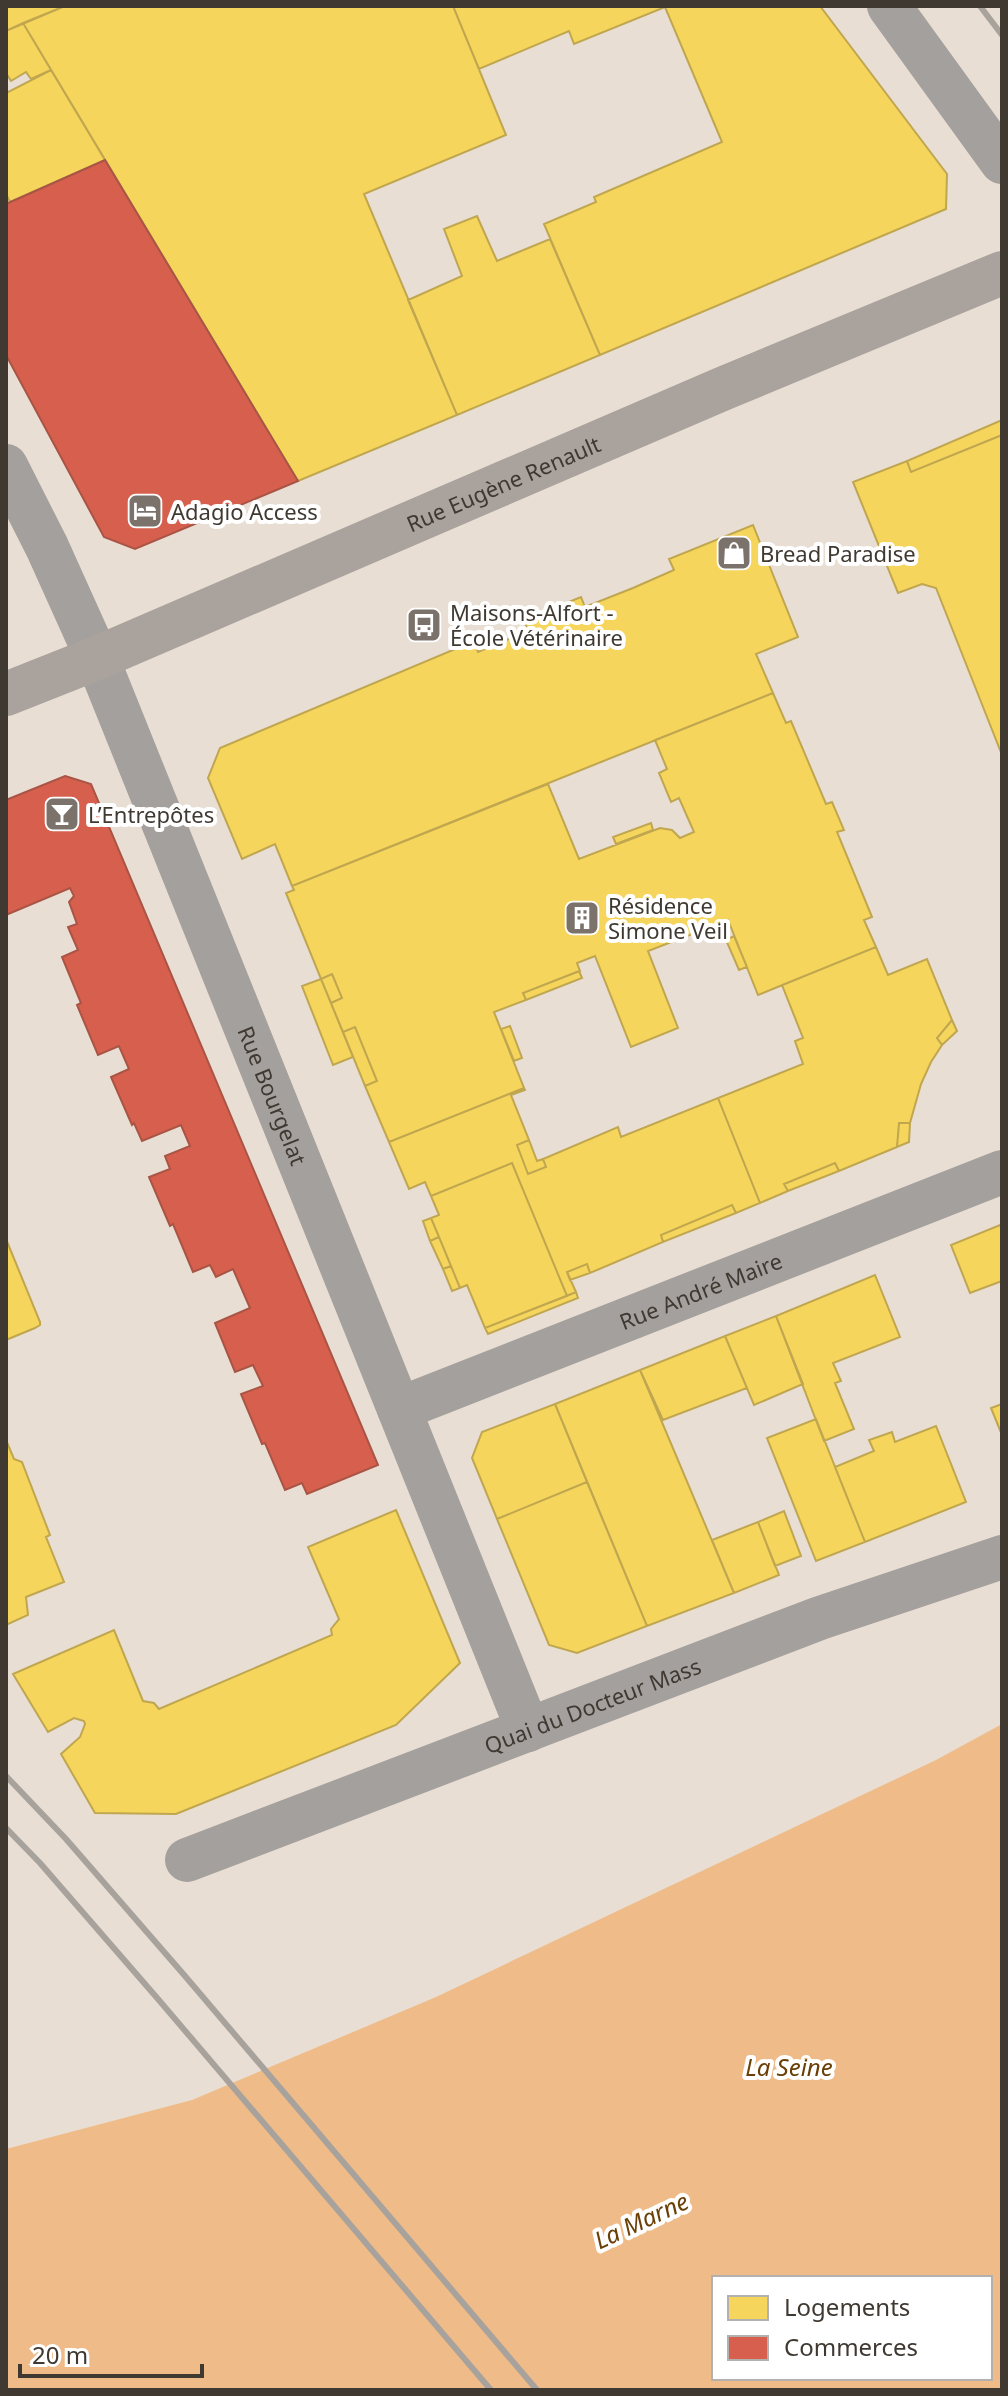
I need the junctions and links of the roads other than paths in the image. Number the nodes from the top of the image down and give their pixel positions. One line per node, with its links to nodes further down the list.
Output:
1 (889, 6): 2 (street)
2 (1002, 162)
3 (1002, 273): 5 (main road, Rue Eugène Renault)
4 (6, 466): 5 (street, Rue Bourgelat)
5 (97, 658): 6 (main road, Rue Eugène Renault); 8 (street, Rue Bourgelat)
6 (6, 694)
7 (1002, 1172): 8 (street, Rue André Maire)
8 (399, 1409): 10 (street, Rue Bourgelat)
9 (1002, 1557): 10 (street, Quai du Docteur Mass)
10 (528, 1730): 11 (street, Quai du Docteur Mass)
11 (187, 1860)

